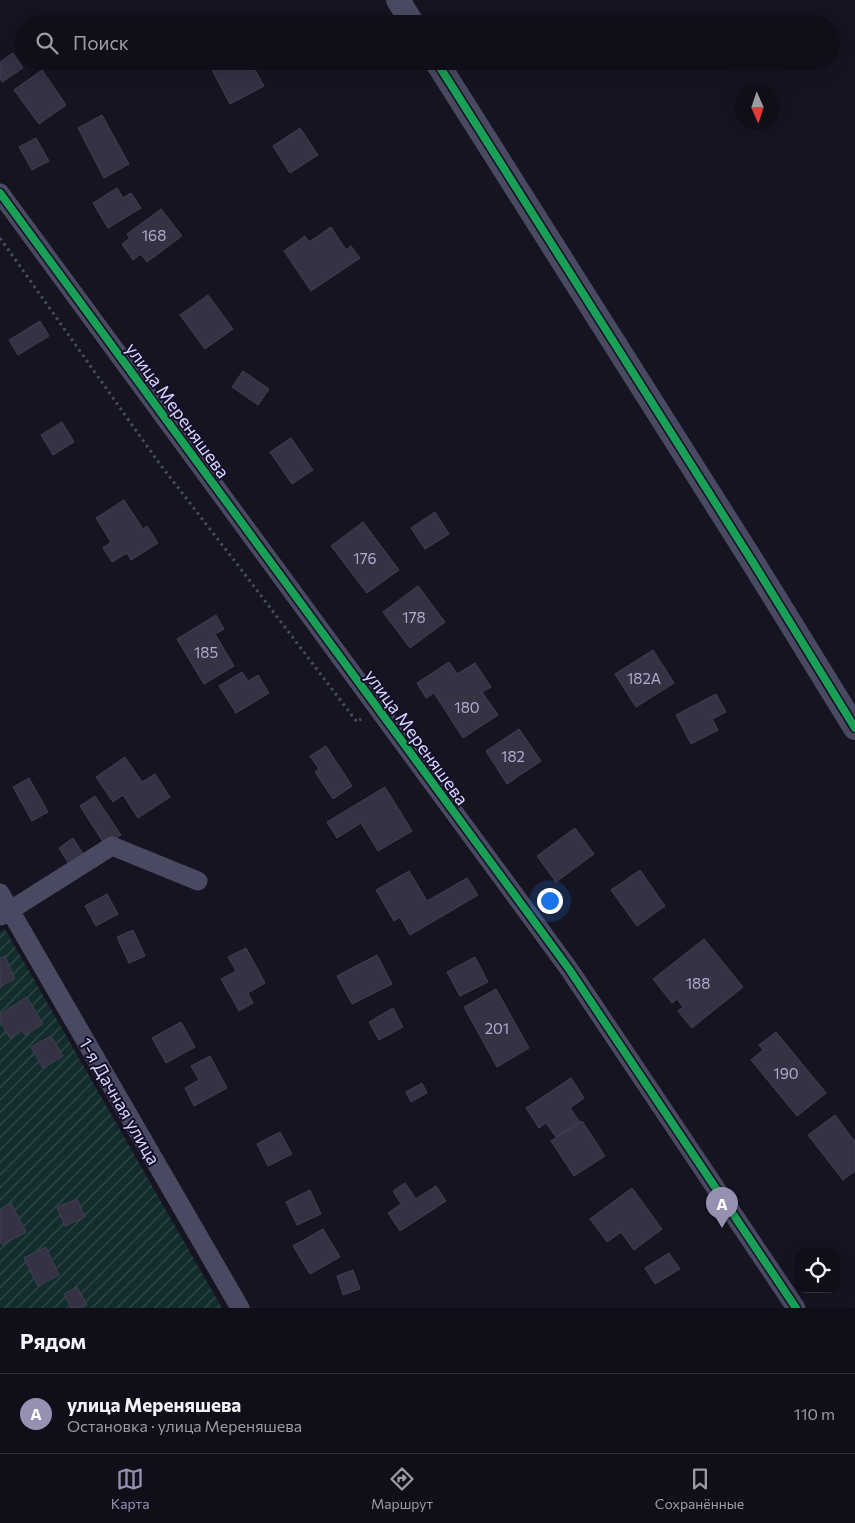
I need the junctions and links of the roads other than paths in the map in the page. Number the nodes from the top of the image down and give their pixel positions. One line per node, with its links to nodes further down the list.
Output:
1 (398, 0): 2 (street)
2 (407, 15)
3 (442, 70): 5 (street)
4 (0, 193): 10 (street, улица Мереняшева)
5 (855, 728)
6 (198, 881): 8 (street)
7 (0, 893): 8 (street, 1-я Дачная улица)
8 (5, 914): 9 (street, 1-я Дачная улица)
9 (240, 1308)
10 (796, 1308)

